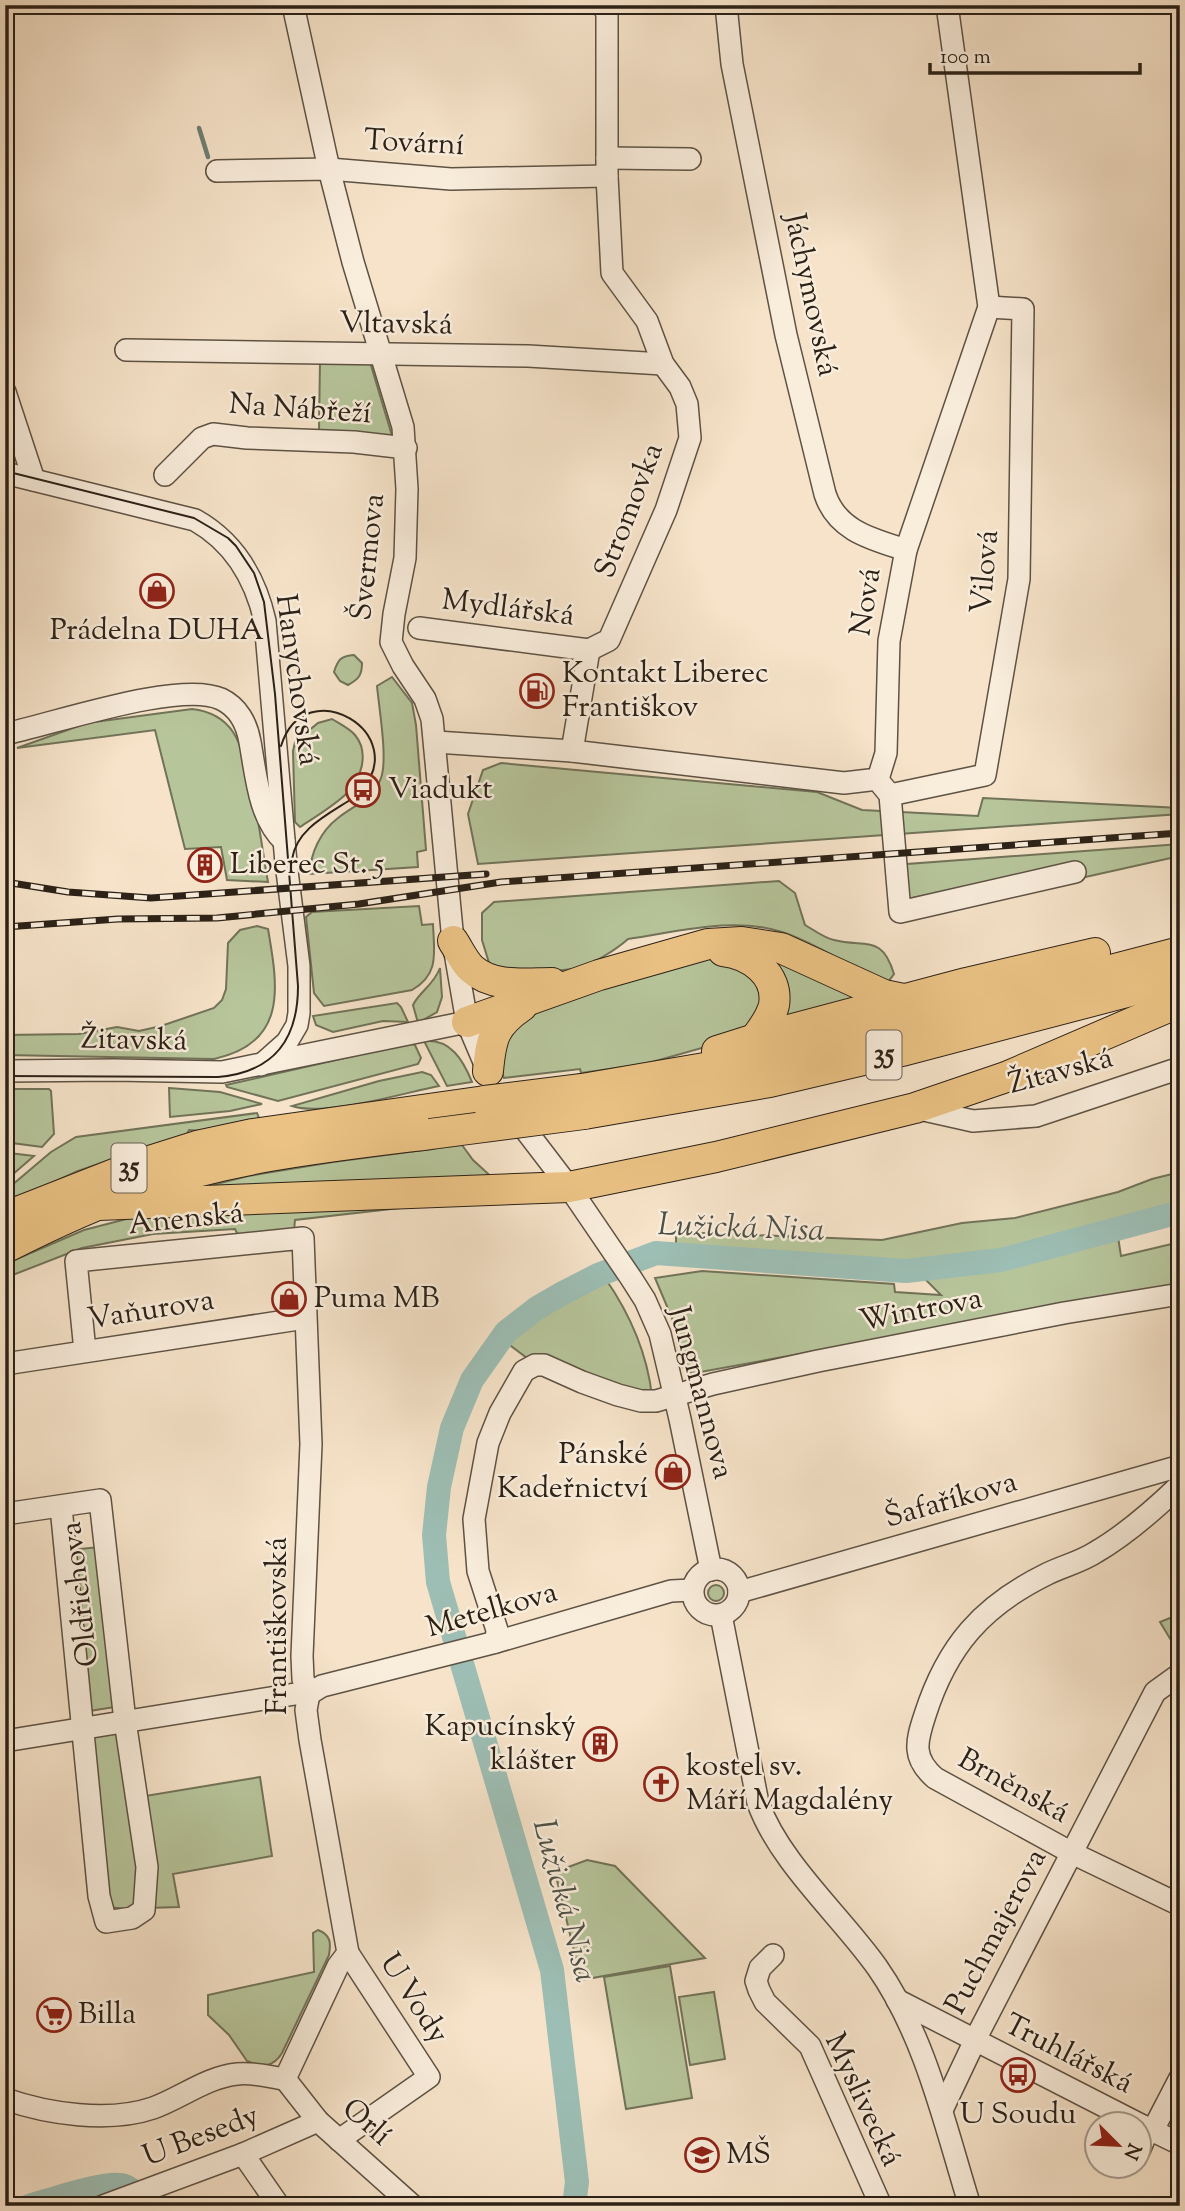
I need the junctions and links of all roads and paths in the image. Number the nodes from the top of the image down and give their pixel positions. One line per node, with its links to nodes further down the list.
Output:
1 (293, 5): 7 (street, Švermova)
2 (602, 5): 6 (street, Stromovka)
3 (726, 5): 18 (street, Jáchymovská)
4 (947, 5): 9 (street, Nová)
5 (690, 159): 6 (street, Tovární)
6 (607, 167): 7 (street, Tovární); 12 (street, Stromovka)
7 (329, 169): 8 (street, Tovární); 11 (street, Švermova)
8 (217, 171)
9 (989, 306): 18 (street, Nová); 24 (street, Vilová)
10 (127, 350): 11 (street, Vltavská)
11 (382, 355): 12 (street, Vltavská); 14 (street, Švermova)
12 (663, 364): 20 (street, Stromovka)
13 (5, 392): 17 (street)
14 (406, 448): 16 (street, Na Nábřeží); 22 (street, Švermova)
15 (5, 473): 17 (street, Hanychovská)
16 (165, 475)
17 (34, 480): 25 (street, Hanychovská)
18 (906, 550): 24 (street, Nová)
19 (419, 628): 20 (street, Mydlářská)
20 (589, 649): 23 (street)
21 (5, 734): 25 (street)
22 (436, 742): 23 (street); 28 (street, Švermova)
23 (572, 751): 24 (street)
24 (884, 787): 26 (street)
25 (284, 841): 36 (street, Hanychovská)
26 (1074, 872)
27 (1180, 930): 33 (highway)
28 (453, 942): 32 (highway); 35 (street, Švermova)
29 (691, 949): 32 (highway); 33 (highway); 37 (highway)
30 (1180, 952): 43 (highway, 35)
31 (1180, 978): 44 (highway, 35)
32 (574, 984): 35 (highway); 42 (highway)
33 (908, 1000): 37 (highway)
34 (1180, 1002): 46 (highway)
35 (467, 1022): 38 (street, Žitavská); 42 (street, Švermova)
36 (297, 1025): 38 (street); 39 (street)
37 (755, 1038): 43 (highway)
38 (330, 1049): 39 (street, Žitavská)
39 (261, 1065): 41 (street, Žitavská)
40 (1180, 1068): 46 (street, Žitavská)
41 (5, 1071)
42 (488, 1071): 45 (street, Švermova)
43 (613, 1084): 44 (highway, 35)
44 (583, 1101): 47 (highway, 35, bridge)
45 (508, 1106): 48 (street, Jungmannova)
46 (915, 1108): 48 (highway)
47 (429, 1121): 49 (highway, 35); 50 (highway, 35)
48 (569, 1187): 49 (highway); 57 (street, Jungmannova)
49 (98, 1205): 52 (highway, 35)
50 (10, 1215)
51 (303, 1238): 54 (street, Františkovská); 55 (street, Anenská)
52 (5, 1248)
53 (1180, 1294): 57 (street, Wintrova)
54 (305, 1318): 55 (street, Vaňurova); 68 (street, Františkovská)
55 (85, 1351): 56 (street, Vaňurova)
56 (5, 1364)
57 (675, 1396): 62 (street, Jungmannova); 66 (street, Wintrova)
58 (1180, 1466): 64 (street, Šafaříkova)
59 (1180, 1485): 72 (street, Brněnská)
60 (61, 1507): 61 (street, Oldřichova); 69 (street, Oldřichova); 70 (street, Oldřichova)
61 (5, 1514)
62 (711, 1570): 63 (street); 64 (street)
63 (692, 1590): 65 (street); 66 (street, Metelkova)
64 (739, 1592): 65 (street)
65 (721, 1615): 76 (street)
66 (496, 1642): 68 (street, Metelkova)
67 (1180, 1674): 72 (street, Puchmajerova)
68 (309, 1695): 69 (street); 74 (street, Františkovská)
69 (125, 1721): 70 (street); 70 (street, Oldřichova)
70 (81, 1728): 71 (street)
71 (5, 1741)
72 (1072, 1853): 73 (street, Brněnská); 77 (street, Puchmajerova)
73 (1180, 1905)
74 (348, 1953): 79 (street); 86 (street, U Vody)
75 (773, 1955): 92 (street, Myslivecká)
76 (897, 2000): 77 (street, Truhlářská); 81 (street)
77 (974, 2040): 81 (street); 82 (street, Truhlářská)
78 (1180, 2078): 83 (street)
79 (285, 2079): 80 (street); 84 (street, Orlí)
80 (5, 2099)
81 (942, 2110): 93 (street)
82 (1112, 2110)
83 (1154, 2113)
84 (318, 2121): 86 (street, Orlí); 88 (street, U Besedy)
85 (1154, 2131): 87 (street, Truhlářská)
86 (340, 2140): 91 (street, Orlí)
87 (1180, 2144)
88 (243, 2154): 89 (street, U Besedy); 90 (street)
89 (109, 2204)
90 (279, 2206)
91 (414, 2206)
92 (881, 2206)
93 (970, 2206)

